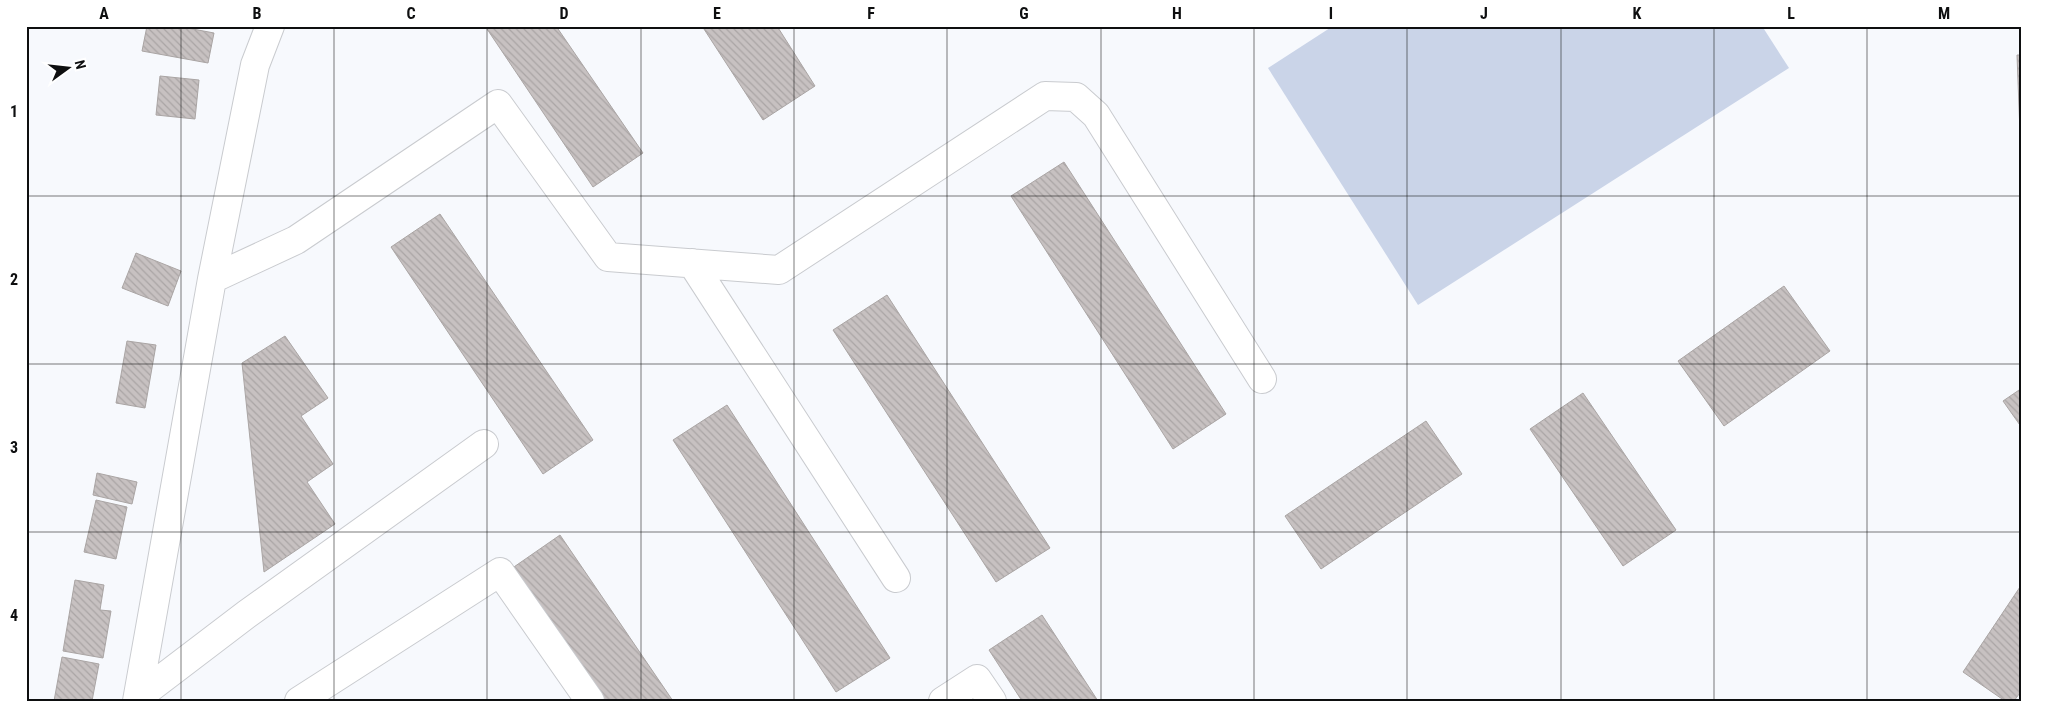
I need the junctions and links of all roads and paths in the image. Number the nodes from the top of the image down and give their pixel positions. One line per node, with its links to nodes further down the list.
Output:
1 (270, 26): 3 (street)
2 (692, 263): 3 (street); 4 (street); 6 (street)
3 (212, 279): 7 (street)
4 (1262, 379)
5 (484, 444): 7 (street)
6 (896, 578)
7 (137, 699)
8 (299, 701): 9 (street)
9 (590, 701)
10 (943, 701): 11 (street)
11 (992, 701)

